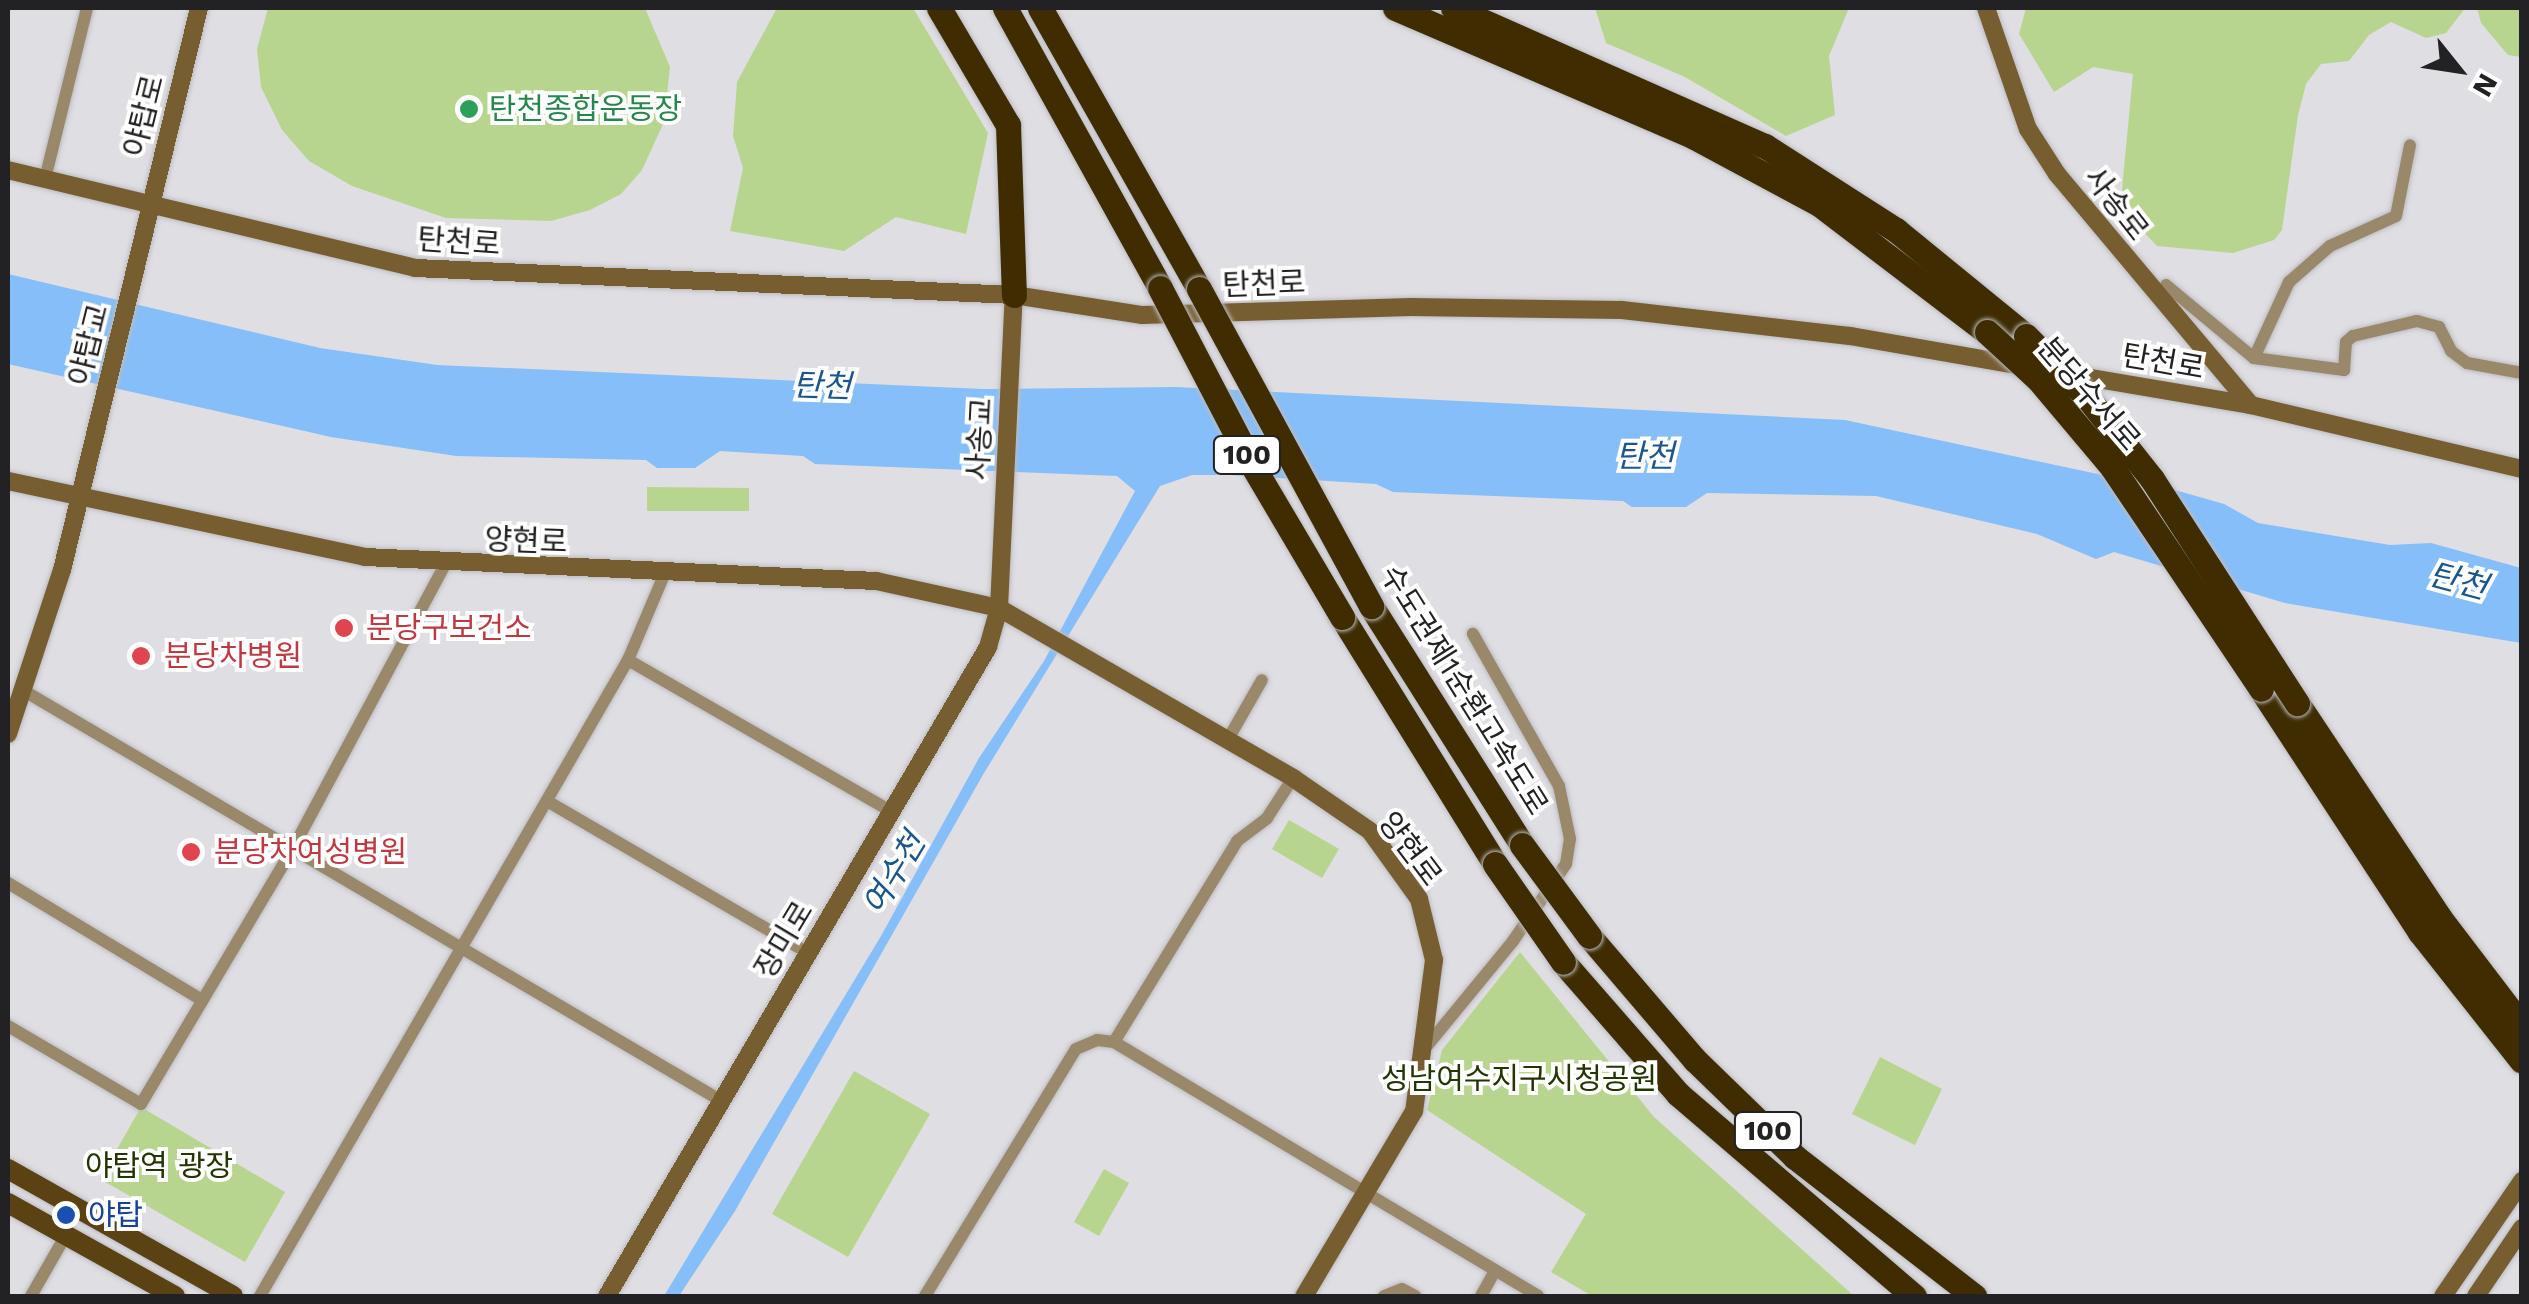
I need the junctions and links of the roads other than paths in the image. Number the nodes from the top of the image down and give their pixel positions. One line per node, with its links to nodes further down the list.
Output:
1 (87, 8): 11 (street)
2 (199, 8): 12 (main road, 야탑로)
3 (939, 8): 15 (highway)
4 (1006, 8): 63 (highway, 100, bridge)
5 (1040, 8): 64 (highway, 수도권제1순환고속도로 / 100, bridge)
6 (1395, 8): 43 (highway, 분당수서로, bridge)
7 (1453, 8): 40 (highway, 분당수서로, bridge)
8 (1986, 8): 18 (main road, 사송로)
9 (2410, 146): 16 (street)
10 (8, 170): 11 (main road, 탄천로)
11 (44, 179): 12 (main road, 탄천로)
12 (150, 208): 13 (main road, 야탑로); 15 (main road, 탄천로)
13 (143, 239): 21 (main road, 야탑교)
14 (2166, 285): 16 (street)
15 (1014, 295): 18 (main road, 탄천로); 24 (main road, 사송교)
16 (2254, 358): 17 (street)
17 (2522, 373)
18 (2251, 406): 19 (main road, 탄천로)
19 (2522, 469)
20 (8, 481): 21 (main road, 양현로)
21 (80, 497): 22 (main road, 양현로); 28 (main road)
22 (444, 566): 23 (main road, 양현로); 34 (street)
23 (665, 574): 24 (main road, 양현로); 26 (street)
24 (999, 608): 30 (main road, 양현로); 33 (main road, 장미로)
25 (1473, 634): 42 (street)
26 (628, 660): 32 (street); 33 (street)
27 (1262, 680): 30 (street)
28 (26, 692): 29 (main road); 34 (street)
29 (8, 734)
30 (1227, 741): 31 (main road, 양현로)
31 (1293, 778): 41 (street); 42 (main road, 양현로)
32 (547, 801): 36 (street); 37 (street)
33 (892, 812): 36 (main road, 장미로)
34 (292, 850): 37 (street); 38 (street)
35 (8, 883): 38 (street)
36 (808, 953): 44 (main road, 장미로)
37 (463, 954): 44 (street); 55 (street)
38 (202, 1000): 39 (street)
39 (8, 1026)
40 (2522, 1026)
41 (1114, 1042): 47 (street); 57 (street)
42 (1426, 1047): 47 (main road, 양현로)
43 (2522, 1061)
44 (720, 1100): 56 (main road, 장미로)
45 (8, 1168): 54 (main road)
46 (2522, 1181): 65 (main road)
47 (1365, 1192): 51 (street); 58 (main road, 양현로)
48 (8, 1203): 50 (main road)
49 (2522, 1228): 66 (main road)
50 (66, 1235): 52 (street); 53 (main road)
51 (1495, 1271): 61 (street); 62 (street)
52 (31, 1296)
53 (175, 1296)
54 (232, 1296)
55 (260, 1296)
56 (608, 1296)
57 (926, 1296)
58 (1304, 1296)
59 (1384, 1296): 60 (street)
60 (1415, 1296)
61 (1481, 1296)
62 (1538, 1296)
63 (1914, 1296)
64 (1974, 1296)
65 (2443, 1296)
66 (2476, 1296)

